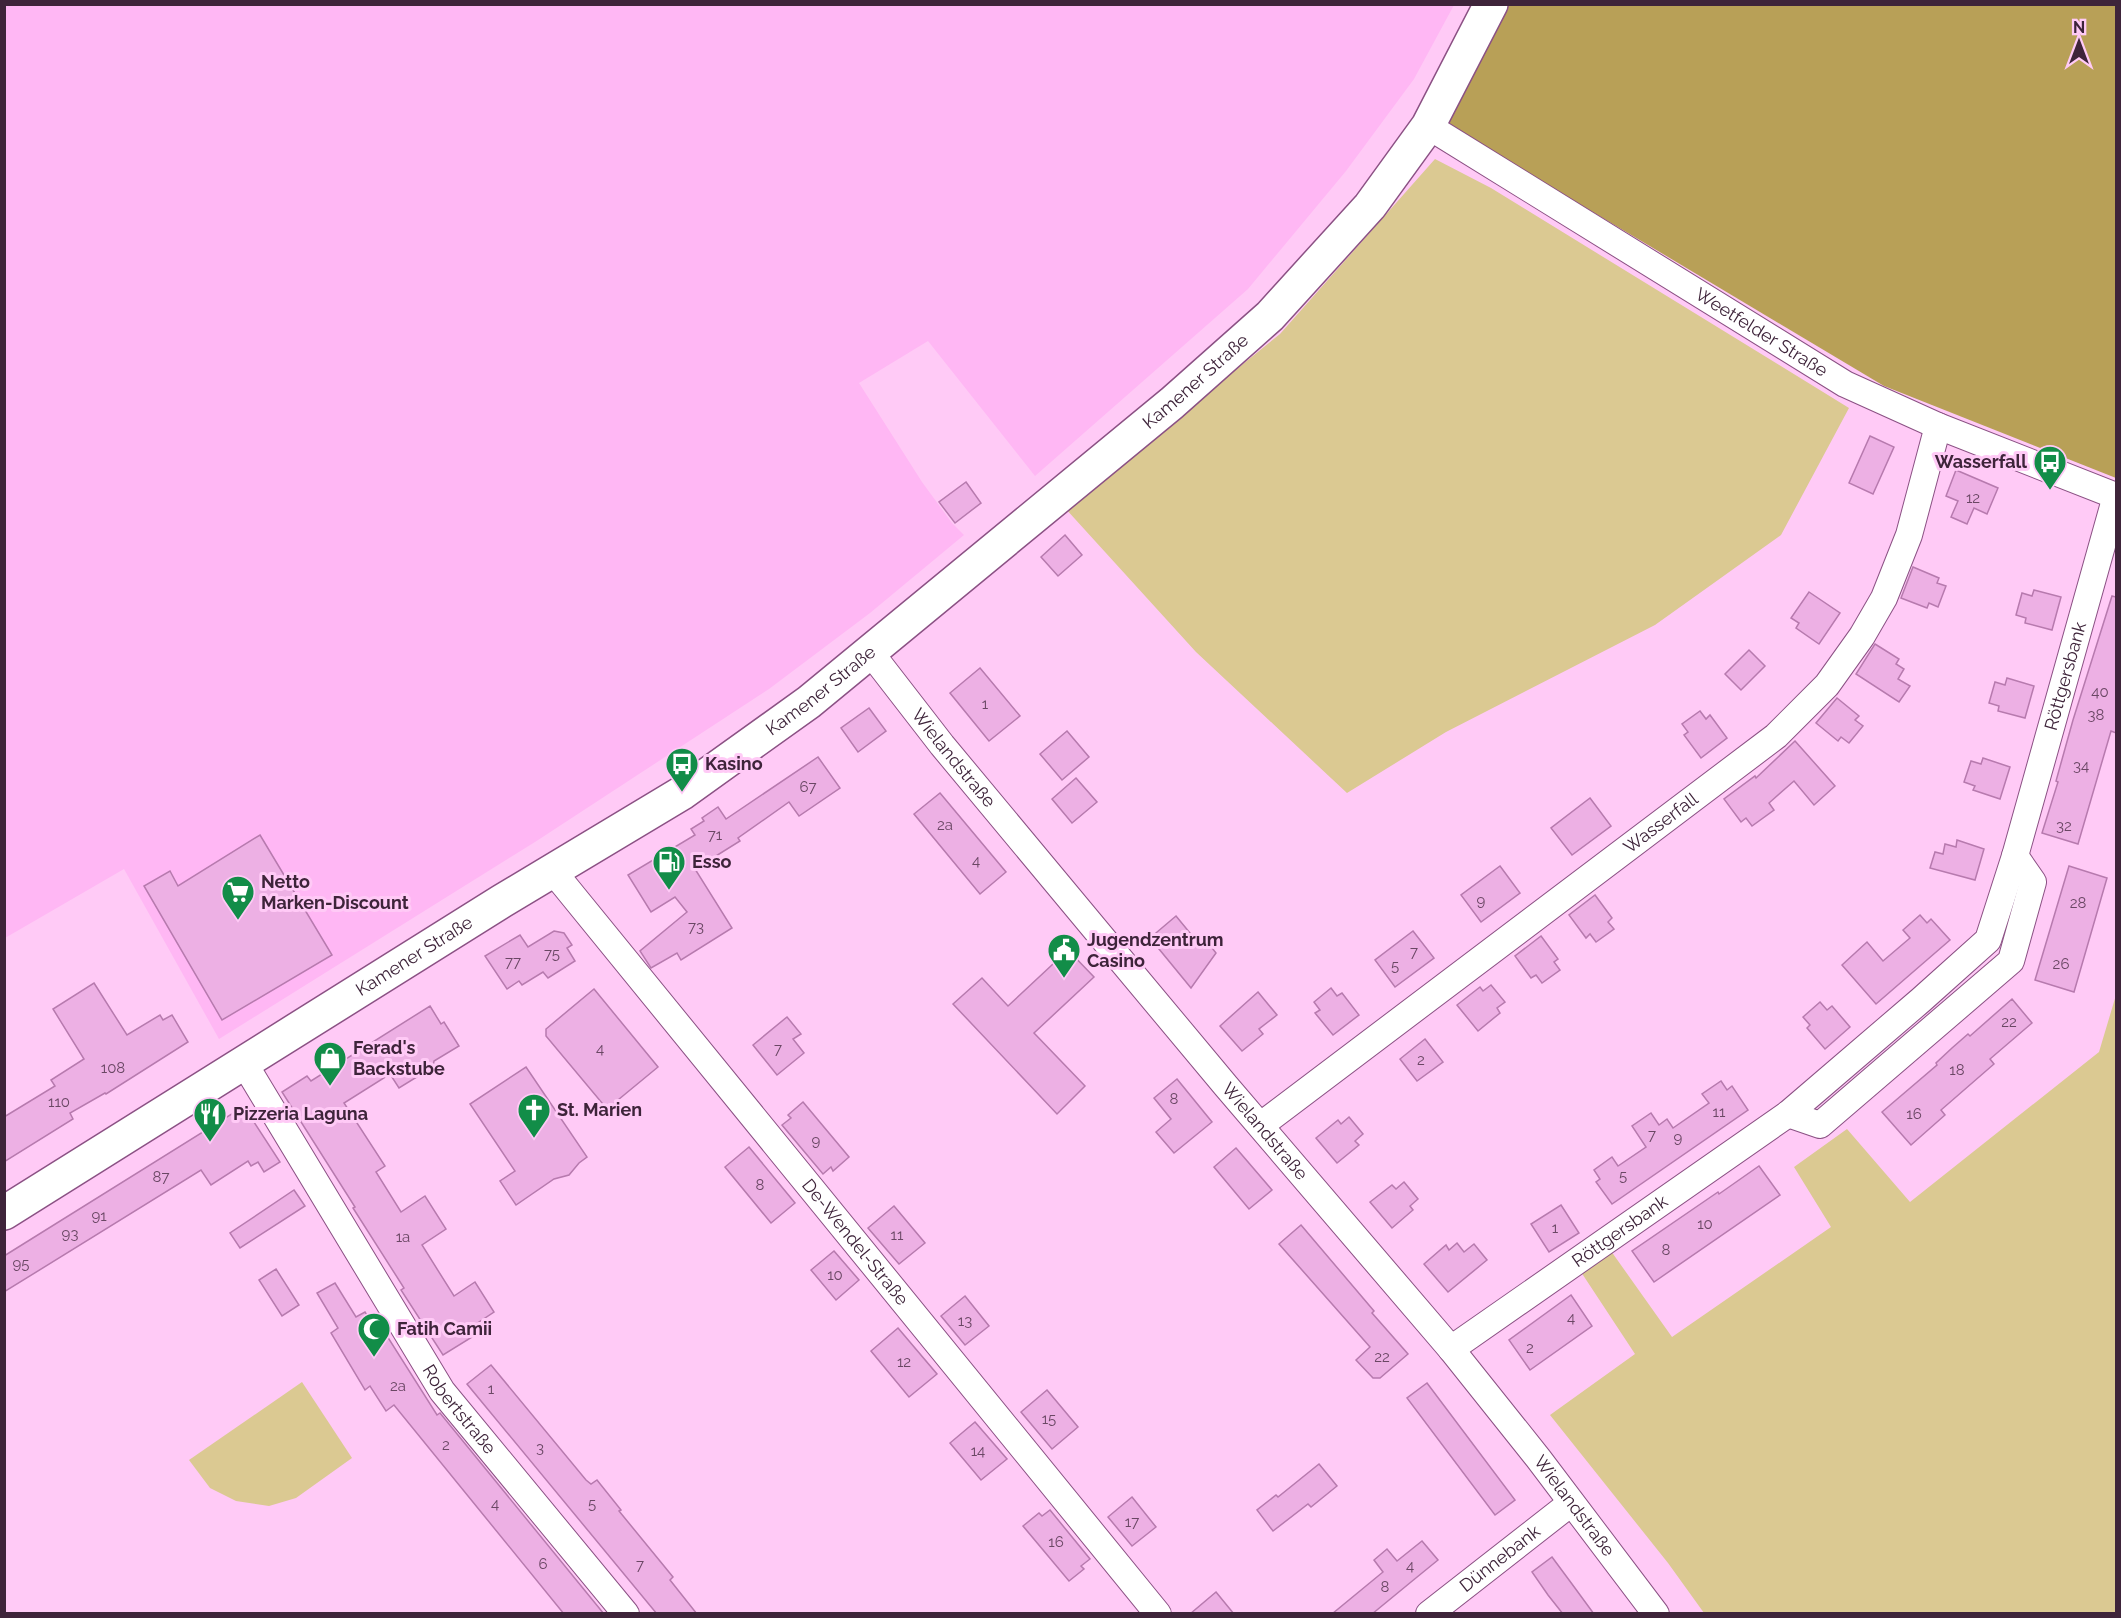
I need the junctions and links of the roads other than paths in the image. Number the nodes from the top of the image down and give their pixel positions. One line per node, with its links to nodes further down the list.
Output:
1 (1491, 4): 2 (main road, Kamener Straße)
2 (1428, 126): 3 (street, Weetfelder Straße); 5 (main road, Kamener Straße)
3 (1938, 426): 4 (street, Weetfelder Straße); 15 (street, Wasserfall)
4 (2116, 496): 6 (street, Röttgersbank)
5 (870, 652): 7 (main road, Kamener Straße); 15 (street, Wielandstraße)
6 (2015, 856): 8 (street, Röttgersbank); 9 (street)
7 (552, 870): 13 (main road, Kamener Straße); 20 (street, De-Wendel-Straße)
8 (1931, 992): 9 (street); 10 (street); 11 (street, Röttgersbank)
9 (1960, 1007): 10 (street)
10 (1941, 1023): 12 (street)
11 (1892, 1025): 12 (street); 14 (street, Röttgersbank)
12 (1911, 1048): 14 (street)
13 (244, 1063): 16 (main road, Kamener Straße); 19 (street, Robertstraße)
14 (1788, 1114): 17 (street, Röttgersbank)
15 (1261, 1125): 17 (street, Wielandstraße)
16 (4, 1213)
17 (1451, 1349): 18 (street, Wielandstraße)
18 (1571, 1503): 21 (street, Dünnebank); 22 (street, Wielandstraße)
19 (626, 1614)
20 (1158, 1614)
21 (1429, 1614)
22 (1656, 1614)

